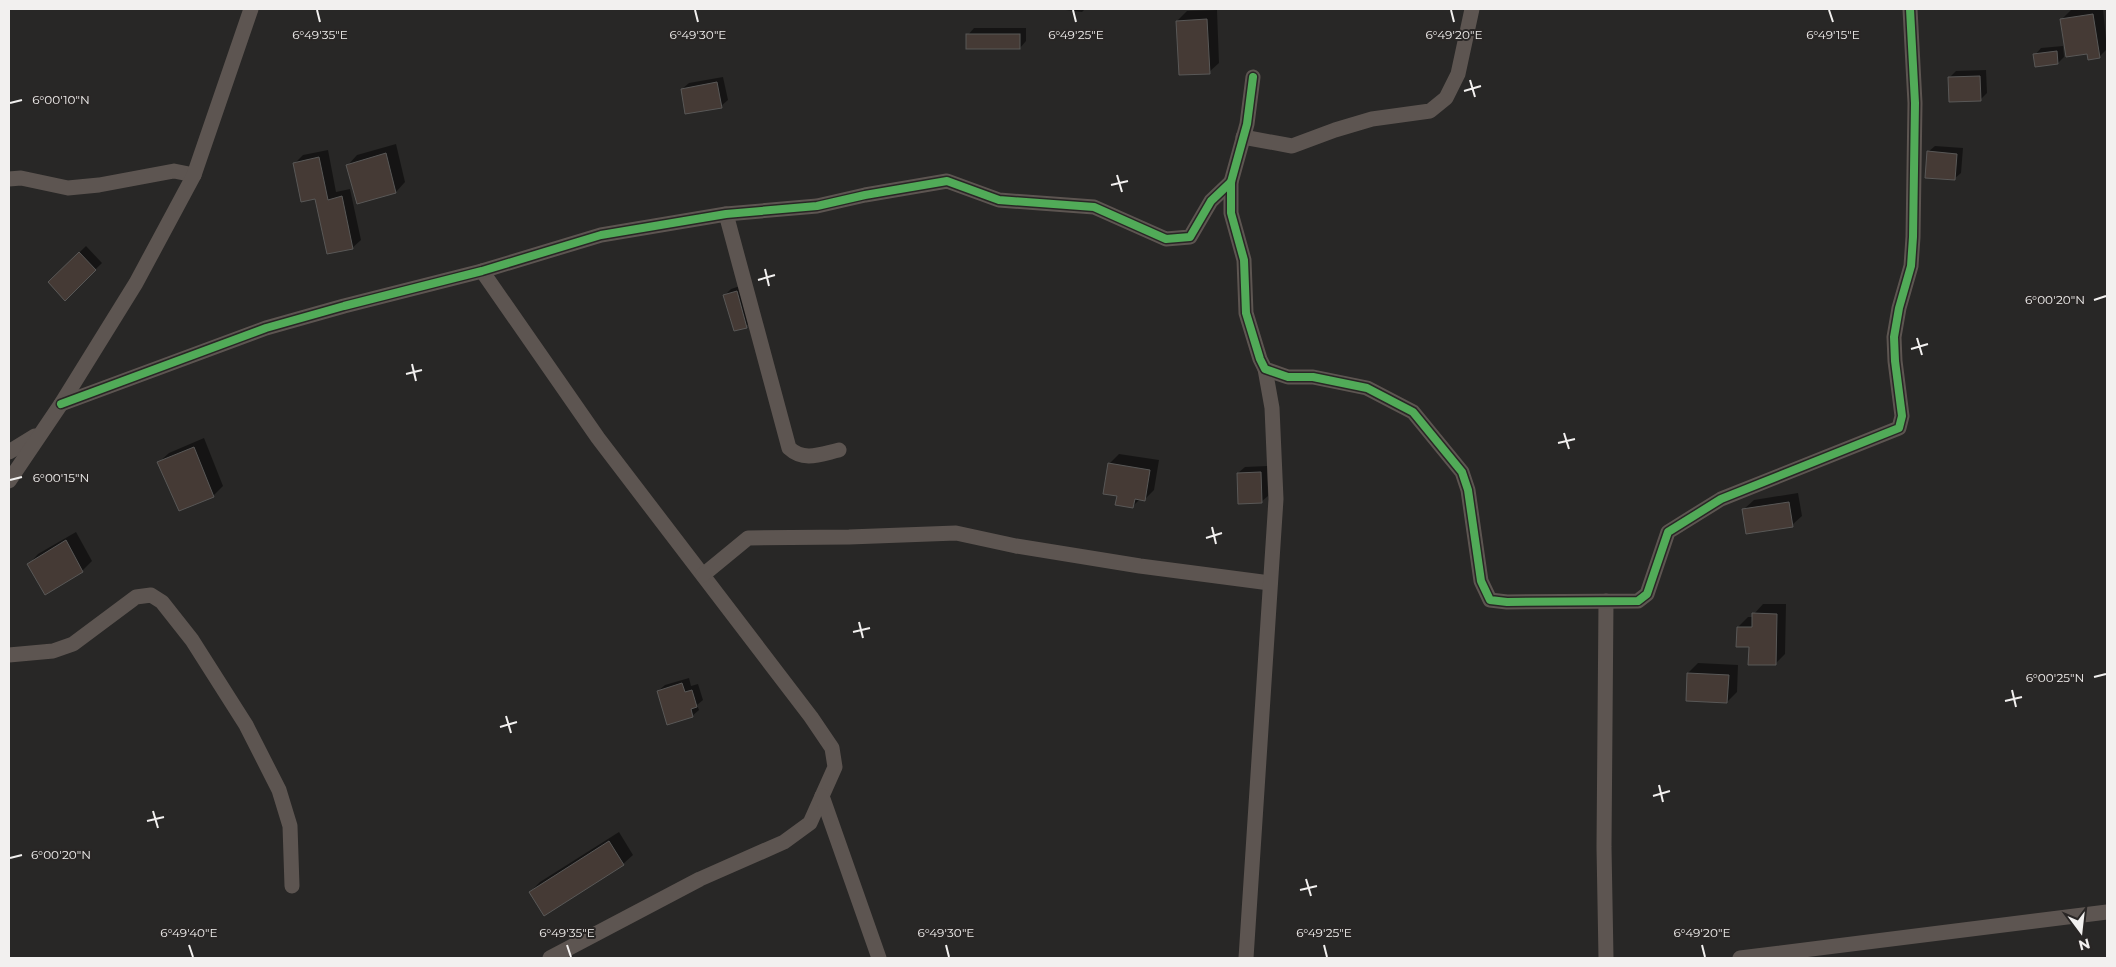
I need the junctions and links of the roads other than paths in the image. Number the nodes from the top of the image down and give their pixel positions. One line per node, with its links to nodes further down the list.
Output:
1 (251, 9): 6 (street)
2 (1472, 9): 5 (street)
3 (1910, 9): 21 (street)
4 (1253, 77): 5 (street)
5 (1243, 138): 8 (street)
6 (194, 175): 7 (street); 14 (street)
7 (9, 179)
8 (1231, 182): 9 (street); 10 (street)
9 (1211, 201): 10 (street); 11 (street)
10 (1231, 213): 13 (street)
11 (726, 214): 12 (street); 16 (street)
12 (482, 272): 14 (street); 19 (street)
13 (1265, 369): 20 (street); 21 (street)
14 (61, 404): 15 (street)
15 (40, 433): 17 (street); 18 (street)
16 (839, 450)
17 (9, 452)
18 (9, 481)
19 (703, 575): 20 (street); 23 (street)
20 (1270, 582): 28 (street)
21 (1606, 601): 29 (street)
22 (9, 655): 24 (street)
23 (822, 796): 26 (street); 27 (street)
24 (292, 886)
25 (2107, 912): 30 (street)
26 (550, 958)
27 (879, 958)
28 (1246, 958)
29 (1606, 958)
30 (1740, 958)

